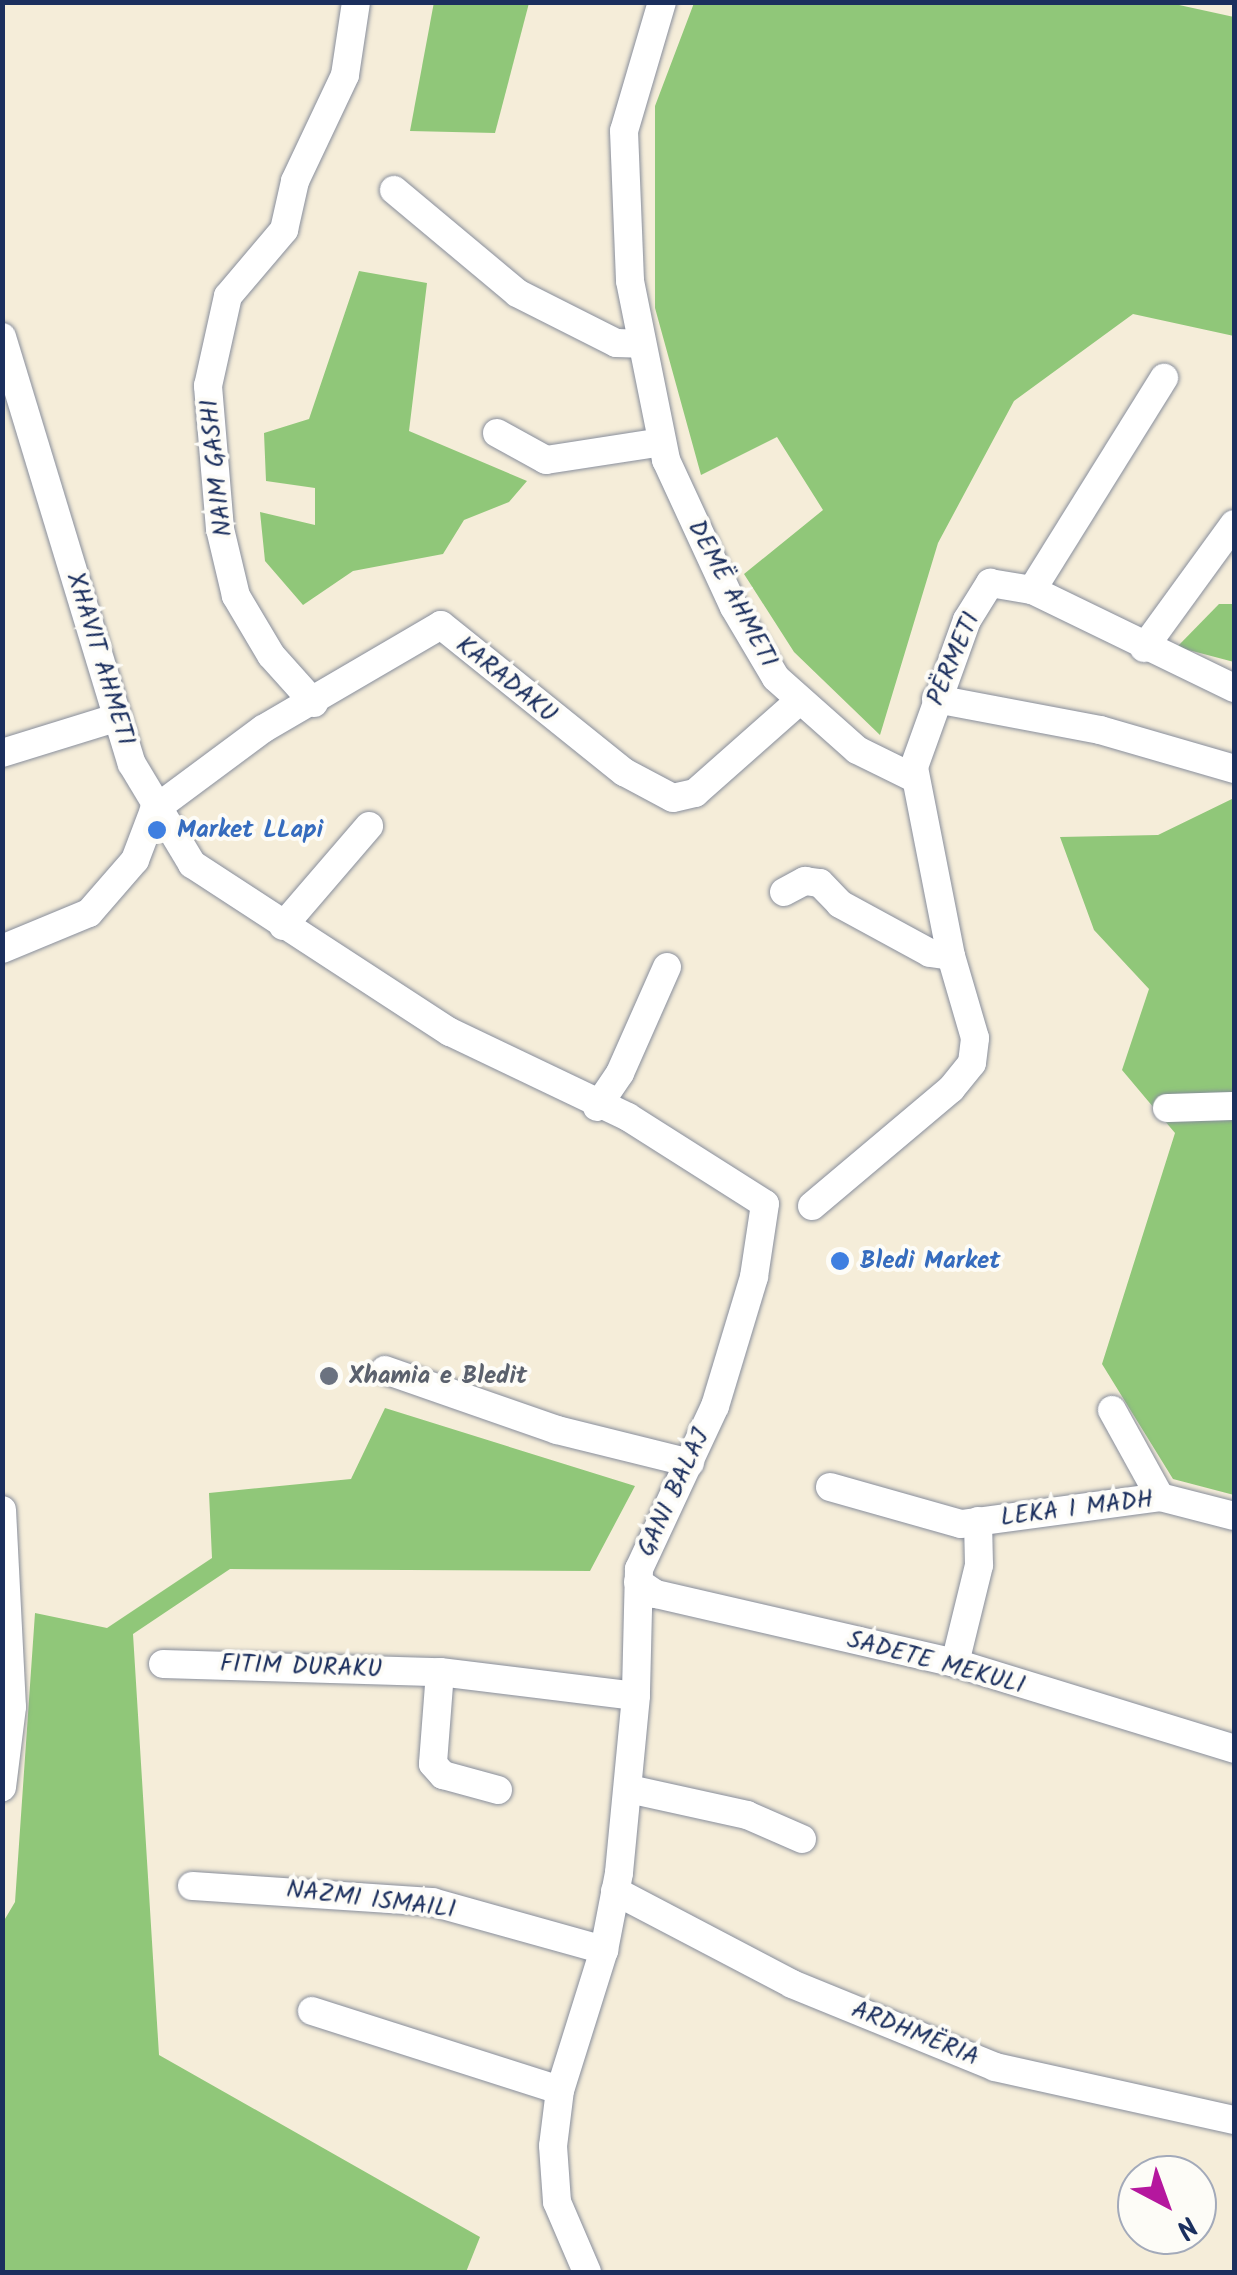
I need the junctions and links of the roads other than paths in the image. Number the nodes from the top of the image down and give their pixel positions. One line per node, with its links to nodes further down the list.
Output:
1 (356, 2): 15 (street, NAIM GASHI)
2 (662, 2): 5 (street, DEMË AHMETI)
3 (394, 190): 5 (street)
4 (2, 338): 16 (street, XHAVIT AHMETI)
5 (640, 344): 8 (street, DEMË AHMETI)
6 (1164, 378): 10 (street)
7 (497, 433): 8 (street)
8 (662, 442): 14 (street, DEMË AHMETI)
9 (1234, 524): 11 (street)
10 (1032, 590): 11 (street, PËRMETI); 13 (street, PËRMETI)
11 (1144, 648): 12 (street, PËRMETI)
12 (1234, 688)
13 (936, 699): 18 (street); 19 (street, PËRMETI)
14 (800, 700): 15 (street, KARADAKU); 19 (street, DEMË AHMETI)
15 (314, 703): 20 (street, KARADAKU)
16 (118, 717): 17 (street); 20 (street, XHAVIT AHMETI)
17 (4, 746)
18 (1234, 769)
19 (914, 778): 25 (street)
20 (154, 810): 23 (street, XHAVIT AHMETI); 24 (street)
21 (369, 826): 23 (street)
22 (784, 892): 25 (street)
23 (283, 926): 28 (street, XHAVIT AHMETI)
24 (2, 949)
25 (950, 956): 31 (street)
26 (667, 968): 28 (street)
27 (1234, 1106): 29 (street)
28 (598, 1107): 30 (street, XHAVIT AHMETI)
29 (1167, 1108)
30 (766, 1204): 34 (street, GANI BALAJ)
31 (812, 1206)
32 (385, 1370): 34 (street)
33 (1112, 1410): 36 (street)
34 (690, 1463): 40 (street, GANI BALAJ)
35 (830, 1487): 39 (street, LEKA I MADH)
36 (1160, 1497): 38 (street, LEKA I MADH); 39 (street, LEKA I MADH)
37 (2, 1510): 46 (street)
38 (1234, 1516)
39 (978, 1522): 41 (street, LEKA I MADH)
40 (638, 1582): 41 (street, SADETE MEKULI); 44 (street, GANI BALAJ)
41 (955, 1663): 45 (street, SADETE MEKULI)
42 (163, 1664): 43 (street, FITIM DURAKU)
43 (440, 1672): 44 (street, FITIM DURAKU); 48 (street)
44 (636, 1696): 47 (street, GANI BALAJ)
45 (1234, 1750)
46 (2, 1787)
47 (629, 1789): 49 (street); 51 (street, GANI BALAJ)
48 (498, 1790)
49 (802, 1839)
50 (192, 1886): 52 (street, NAZMI ISMAILI)
51 (616, 1891): 52 (street, GANI BALAJ); 55 (street, ARDHMËRIA)
52 (604, 1950): 54 (street, GANI BALAJ)
53 (312, 2011): 54 (street)
54 (560, 2090): 56 (street, GANI BALAJ)
55 (1234, 2120)
56 (587, 2272)

